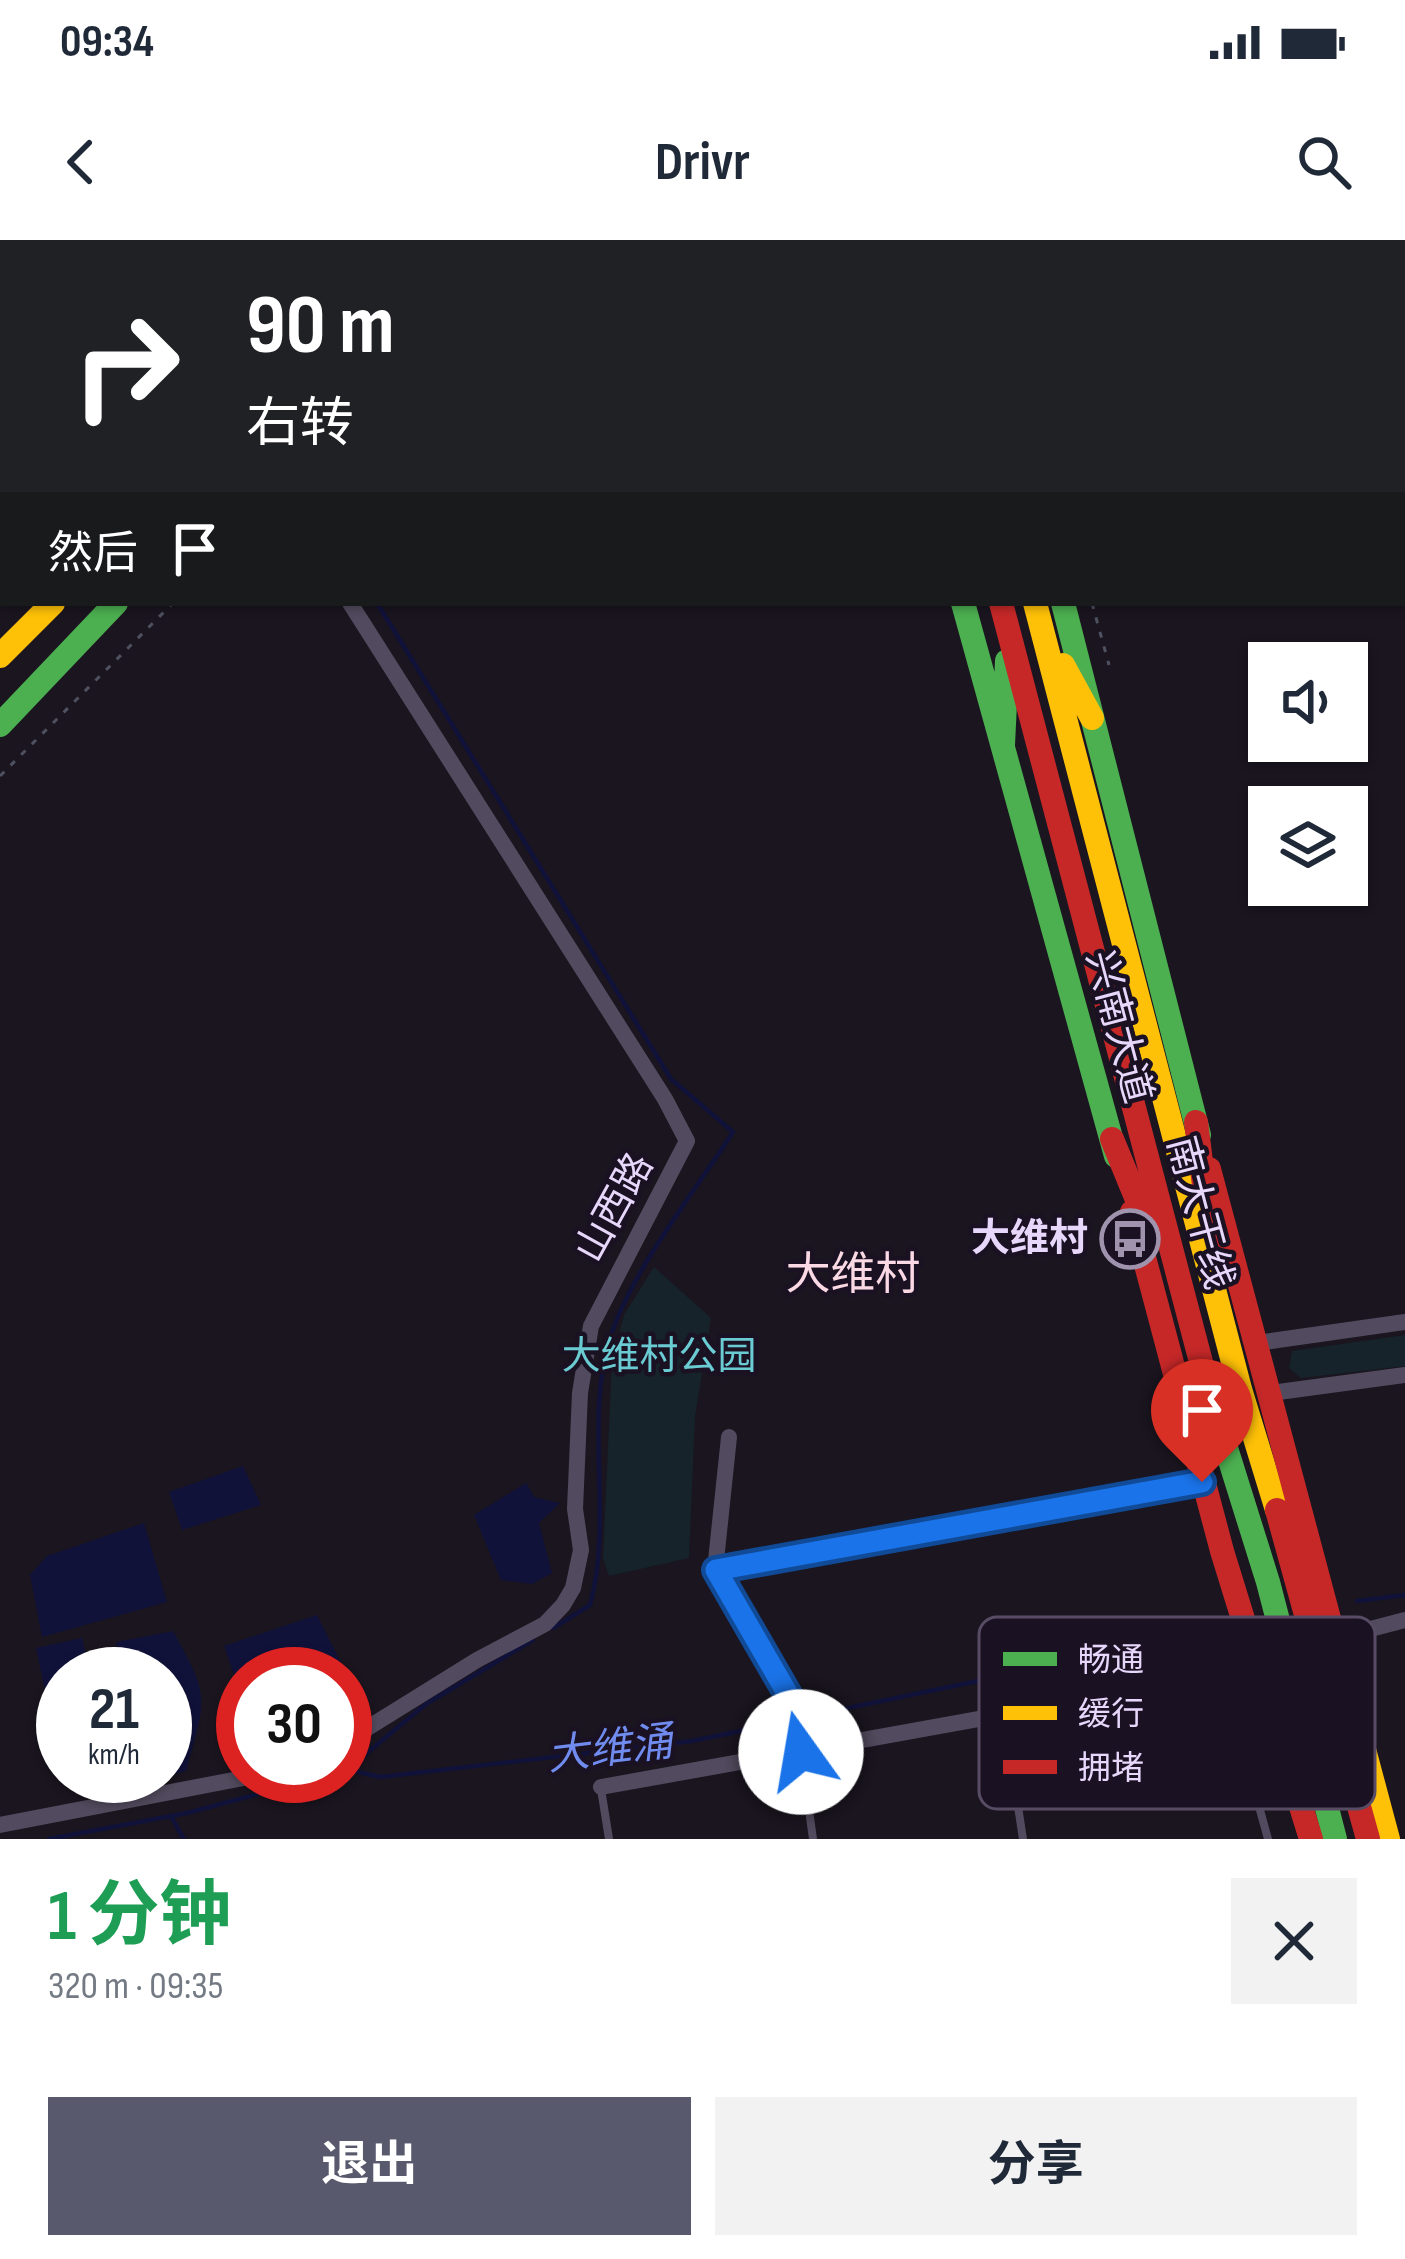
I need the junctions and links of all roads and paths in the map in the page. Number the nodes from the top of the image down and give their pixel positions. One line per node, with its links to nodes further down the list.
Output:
1 (35, 606): 13 (main road)
2 (50, 606): 14 (main road)
3 (109, 606): 16 (main road)
4 (109, 606): 18 (main road)
5 (170, 606): 20 (path)
6 (352, 606): 39 (street, 山西路)
7 (963, 606): 19 (main road, 兴南大道)
8 (1001, 606): 12 (main road, 南大干线)
9 (1064, 606): 17 (main road, 兴南大道)
10 (1093, 606): 15 (path)
11 (1037, 613): 17 (main road); 24 (main road, 南大干线)
12 (1008, 631): 19 (main road); 26 (main road, 南大干线)
13 (0, 636)
14 (0, 656)
15 (1109, 665)
16 (0, 703)
17 (1092, 718): 21 (main road, 兴南大道)
18 (0, 725)
19 (1003, 745): 22 (main road, 兴南大道)
20 (0, 776)
21 (1196, 1122): 24 (main road); 25 (main road, 兴南大道)
22 (1112, 1139): 26 (main road); 30 (main road, 兴南大道)
23 (1405, 1322): 25 (street)
24 (1227, 1341): 34 (main road, 南大干线)
25 (1257, 1343): 28 (main road, 兴南大道)
26 (1196, 1346): 33 (main road, 南大干线)
27 (1405, 1376): 28 (street)
28 (1271, 1393): 35 (main road, 兴南大道)
29 (729, 1437): 31 (street)
30 (1202, 1482): 31 (street); 32 (main road, 兴南大道)
31 (716, 1570): 40 (street)
32 (1241, 1617)
33 (1277, 1617)
34 (1308, 1617)
35 (1330, 1617)
36 (1375, 1619): 37 (street)
37 (1405, 1620)
38 (979, 1720): 40 (street)
39 (372, 1725)
40 (801, 1752): 42 (street); 51 (lane)
41 (216, 1783): 49 (street)
42 (601, 1787): 50 (lane)
43 (1375, 1789): 57 (main road, 兴南大道)
44 (1018, 1809): 52 (lane)
45 (1260, 1809): 53 (lane)
46 (1301, 1809): 54 (main road, 兴南大道)
47 (1327, 1809): 55 (main road, 南大干线)
48 (1360, 1809): 56 (main road, 南大干线)
49 (0, 1825)
50 (609, 1839)
51 (813, 1839)
52 (1023, 1839)
53 (1268, 1839)
54 (1311, 1839)
55 (1335, 1839)
56 (1368, 1839)
57 (1388, 1839)

